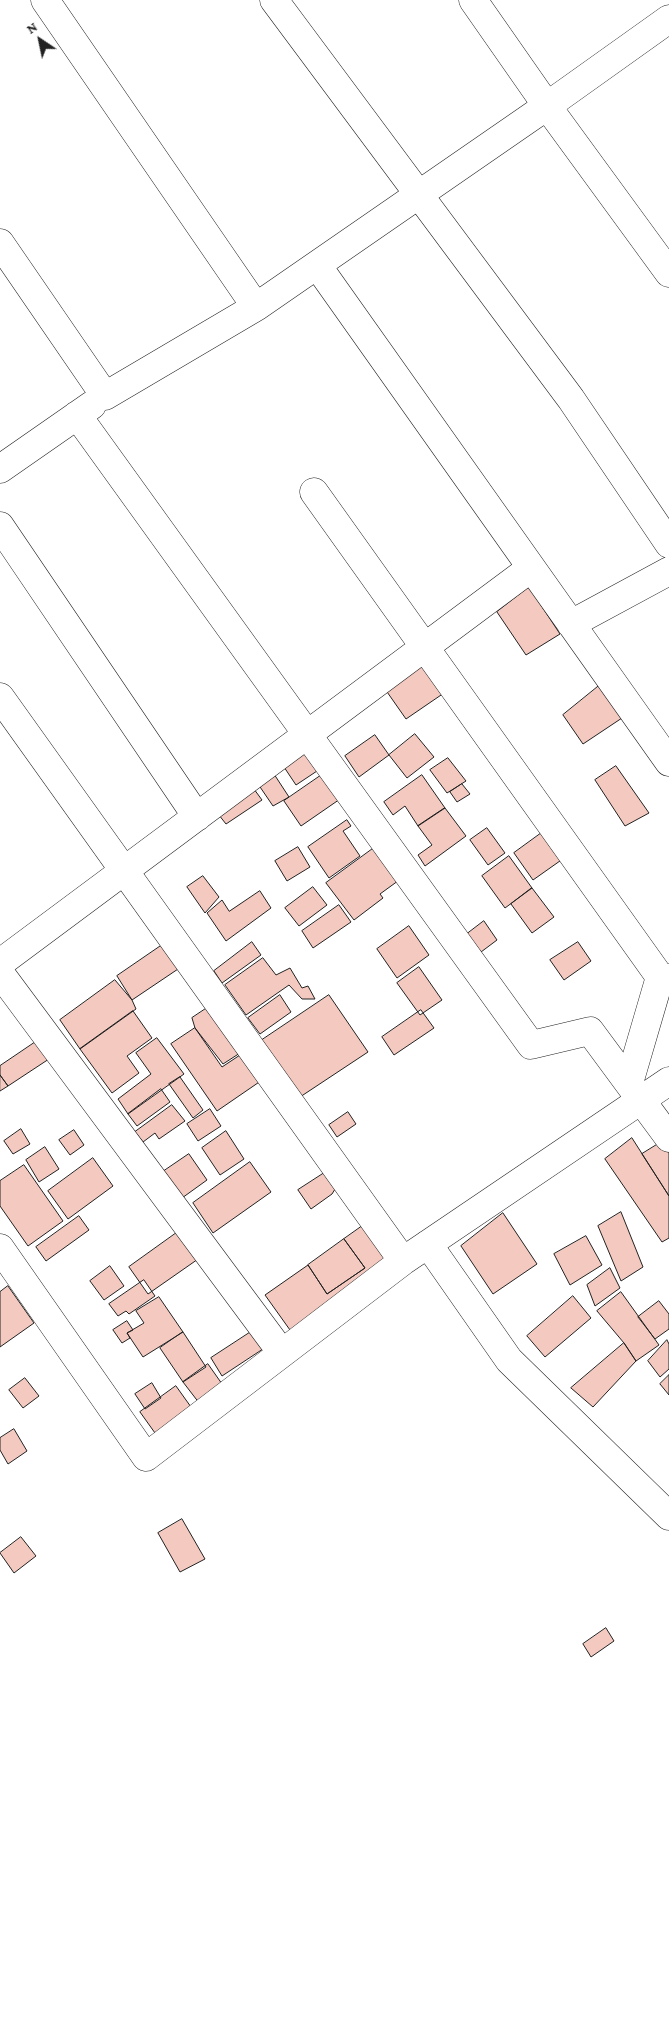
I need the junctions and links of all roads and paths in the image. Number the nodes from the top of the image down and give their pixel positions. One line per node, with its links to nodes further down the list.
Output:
1 (45, 0): 11 (street)
2 (274, 0): 7 (street)
3 (473, 0): 6 (street)
4 (658, 0): 5 (street)
5 (669, 17): 6 (street)
6 (547, 106): 7 (street); 10 (street)
7 (419, 194): 9 (street); 17 (street)
8 (0, 243): 12 (street)
9 (317, 264): 11 (street); 18 (street)
10 (669, 273)
11 (256, 307): 12 (street)
12 (105, 396): 13 (street)
13 (77, 416): 14 (street); 23 (street)
14 (0, 469)
15 (314, 492): 21 (street)
16 (0, 526): 25 (street)
17 (669, 544)
18 (531, 568): 20 (street); 21 (street)
19 (669, 571): 20 (street)
20 (571, 624): 24 (street)
21 (424, 648): 23 (street); 29 (street)
22 (0, 697): 26 (street)
23 (306, 735): 25 (street); 31 (street)
24 (669, 762)
25 (197, 817): 26 (street)
26 (123, 871): 27 (street); 35 (street)
27 (0, 963)
28 (0, 973): 36 (street)
29 (664, 978): 31 (street)
30 (669, 1080): 31 (street)
31 (635, 1092): 32 (street); 33 (street)
32 (669, 1138)
33 (428, 1244): 35 (street); 37 (street)
34 (0, 1248): 36 (street)
35 (403, 1261): 36 (street)
36 (282, 1353)
37 (669, 1516)

